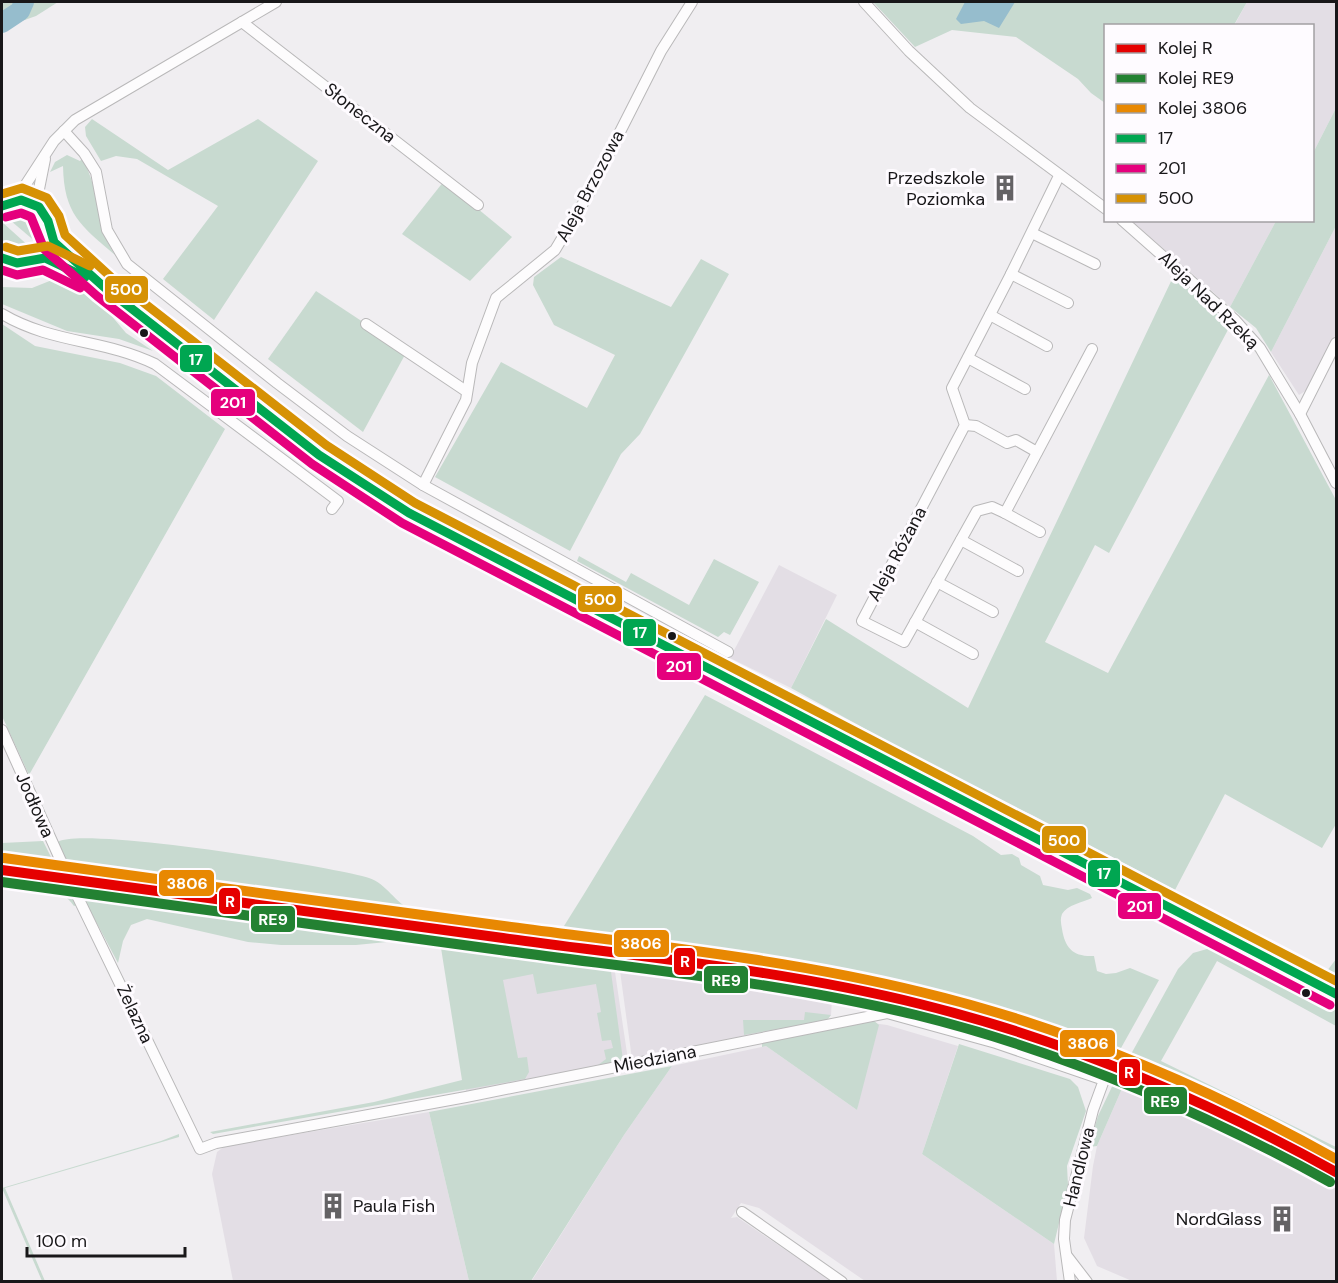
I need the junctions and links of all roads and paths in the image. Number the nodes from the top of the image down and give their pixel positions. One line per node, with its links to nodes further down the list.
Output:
1 (276, 2): 4 (street)
2 (692, 2): 29 (street, Aleja Brzozowa)
3 (864, 2): 7 (street)
4 (242, 22): 5 (street); 9 (street, Słoneczna)
5 (64, 131): 6 (street); 34 (street)
6 (46, 152): 8 (street); 10 (street)
7 (1059, 176): 11 (street); 13 (street)
8 (8, 204): 10 (main road)
9 (478, 205)
10 (39, 207): 14 (main road)
11 (1104, 208)
12 (1124, 222): 30 (street, Aleja Nad Rzeką)
13 (1032, 233): 17 (street); 18 (street)
14 (50, 234): 15 (main road); 19 (main road)
15 (36, 258): 16 (main road); 19 (main road)
16 (4, 261)
17 (1095, 264)
18 (1011, 274): 20 (street); 22 (street)
19 (104, 287): 47 (main road)
20 (1068, 303)
21 (2, 314): 35 (street)
22 (990, 315): 25 (street); 27 (street)
23 (366, 324): 29 (street)
24 (1336, 343): 30 (street)
25 (1047, 346)
26 (1092, 349): 32 (street)
27 (968, 358): 28 (street); 31 (street)
28 (1025, 389)
29 (466, 391): 34 (street, Aleja Brzozowa)
30 (1300, 414): 33 (street, Aleja Nad Rzeką)
31 (965, 425): 32 (street); 42 (street, Aleja Różana)
32 (1037, 452): 36 (street)
33 (1336, 483)
34 (423, 485): 43 (street)
35 (332, 509)
36 (1005, 513): 37 (street, Aleja Różana); 38 (street, Aleja Różana)
37 (1040, 531)
38 (961, 540): 39 (street); 40 (street, Aleja Różana)
39 (1018, 571)
40 (937, 582): 41 (street); 42 (street, Aleja Różana)
41 (993, 612)
42 (915, 622): 44 (street)
43 (728, 652)
44 (973, 654)
45 (2, 730): 46 (street, Jodłowa)
46 (69, 879): 49 (street, Żelazna)
47 (1336, 994)
48 (1104, 1080): 49 (street, Miedziana); 51 (street, Handlowa)
49 (200, 1149)
50 (742, 1212): 52 (street)
51 (1067, 1256): 53 (street, Handlowa); 54 (street)
52 (842, 1281)
53 (1070, 1281)
54 (1087, 1281)

